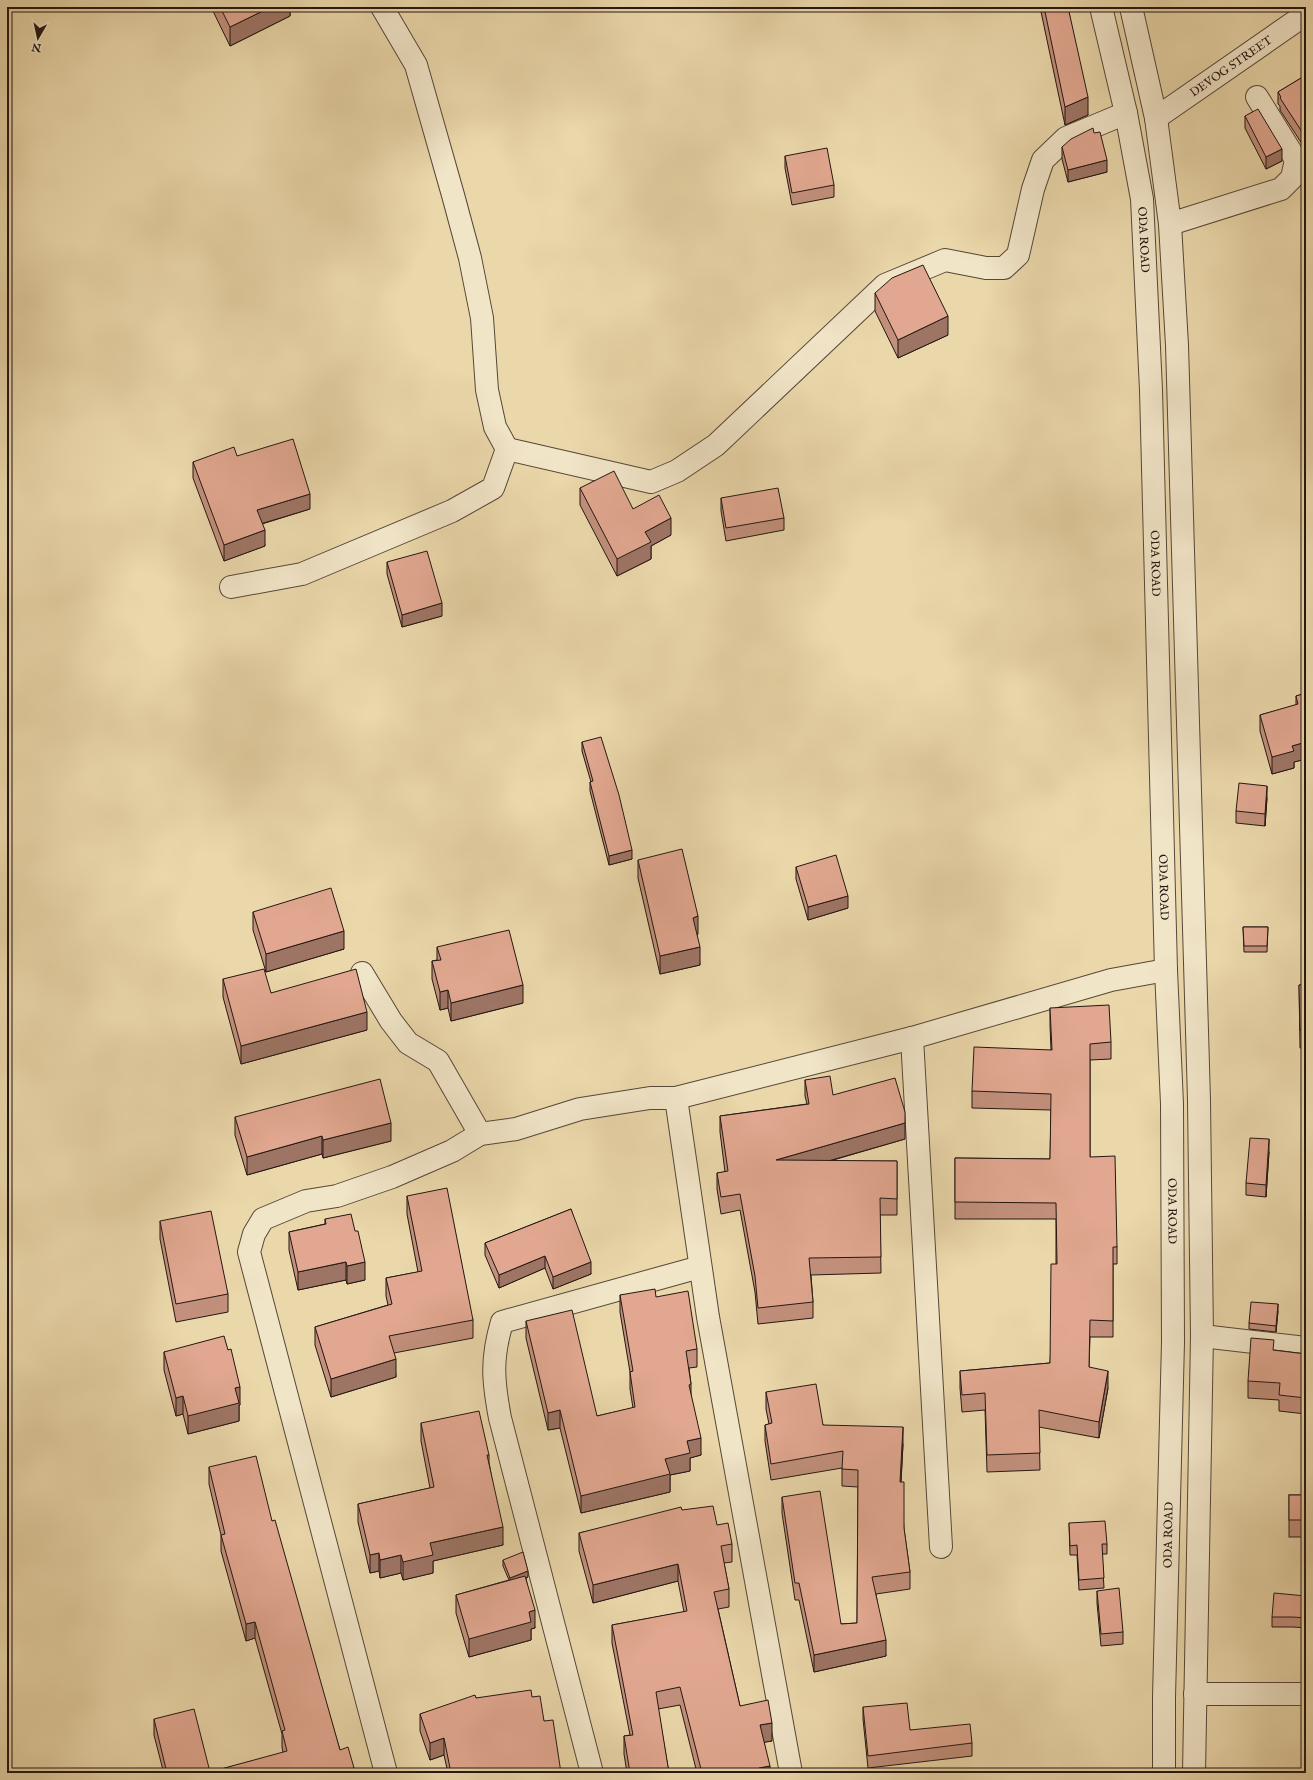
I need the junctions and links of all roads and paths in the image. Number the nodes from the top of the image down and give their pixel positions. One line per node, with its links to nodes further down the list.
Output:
1 (382, 7): 9 (street)
2 (1101, 7): 6 (street, ODA ROAD)
3 (1131, 7): 7 (street, ODA ROAD)
4 (1306, 14): 7 (street, DEVOG STREET)
5 (1257, 97): 8 (street)
6 (1126, 113): 9 (street); 11 (street, ODA ROAD)
7 (1156, 118): 8 (street, ODA ROAD)
8 (1170, 224): 17 (street, ODA ROAD)
9 (507, 448): 10 (street)
10 (232, 587)
11 (1166, 970): 13 (street); 25 (street, ODA ROAD)
12 (362, 973): 15 (street)
13 (912, 1038): 14 (street); 19 (street)
14 (676, 1098): 15 (street); 16 (street)
15 (480, 1134): 22 (street)
16 (700, 1267): 23 (street); 24 (street)
17 (1202, 1336): 18 (street); 20 (street, ODA ROAD)
18 (1306, 1348)
19 (941, 1547)
20 (1195, 1694): 21 (street); 26 (street, ODA ROAD)
21 (1306, 1694)
22 (386, 1773)
23 (592, 1773)
24 (791, 1773)
25 (1164, 1773)
26 (1194, 1773)

